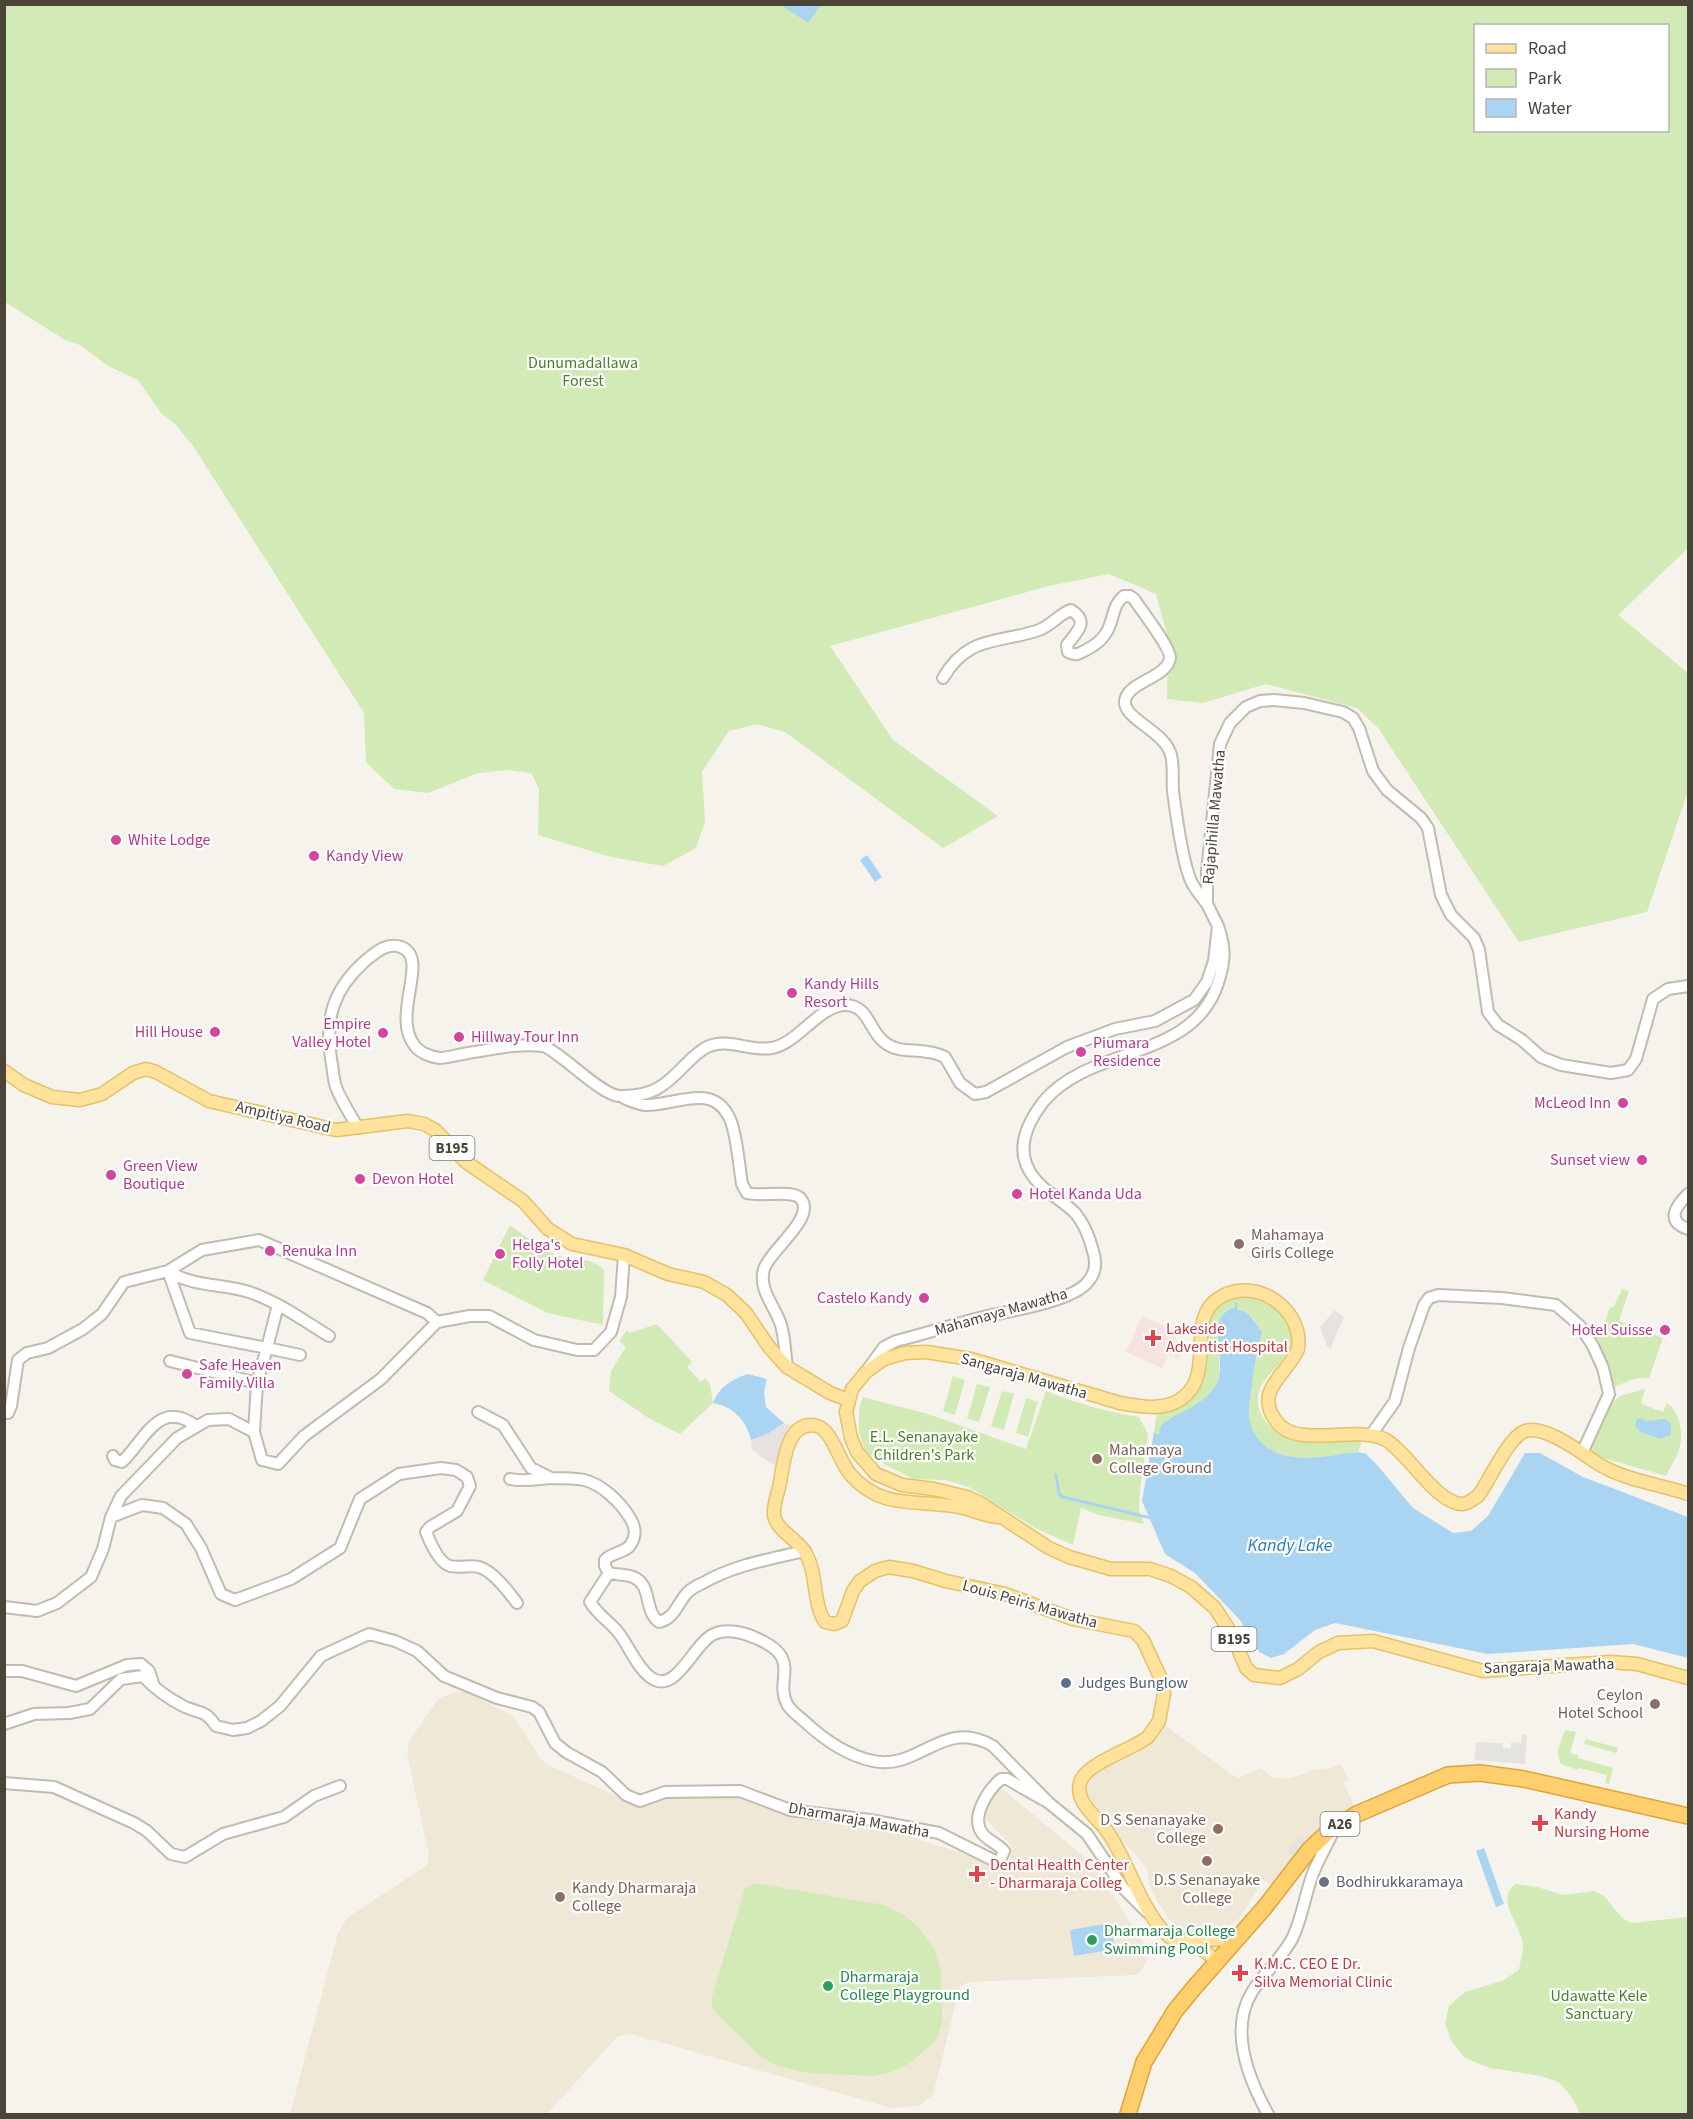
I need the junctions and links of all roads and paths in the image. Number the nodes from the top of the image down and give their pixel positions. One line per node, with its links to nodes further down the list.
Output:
1 (943, 678): 2 (street)
2 (1207, 904): 3 (street, Rajapihilla Mawatha); 4 (street, Rajapihilla Mawatha)
3 (1218, 926): 6 (street); 19 (street, Mahamaya Mawatha)
4 (1689, 986)
5 (4, 1071): 7 (main road, Ampitiya Road / B195)
6 (618, 1096): 7 (street); 18 (street)
7 (358, 1128): 10 (main road, Ampitiya Road / B195)
8 (1689, 1194): 9 (street)
9 (1689, 1229)
10 (624, 1255): 13 (street); 18 (main road, Ampitiya Road / B195)
11 (168, 1271): 12 (street); 13 (street); 15 (street); 23 (street)
12 (278, 1305): 14 (street); 15 (street)
13 (437, 1322): 25 (street)
14 (329, 1336)
15 (267, 1348): 16 (street); 20 (street)
16 (300, 1355)
17 (170, 1361): 20 (street)
18 (787, 1366): 21 (main road, Ampitiya Road / B195)
19 (866, 1372): 21 (main road, Sangaraja Mawatha); 26 (main road, Sangaraja Mawatha)
20 (257, 1383): 25 (street)
21 (848, 1400): 33 (main road, Sangaraja Mawatha / B195)
22 (478, 1412): 29 (street)
23 (8, 1413)
24 (196, 1426): 25 (street); 28 (street); 32 (street)
25 (254, 1432)
26 (1371, 1435): 27 (main road, Sangaraja Mawatha); 27 (street)
27 (1582, 1453): 31 (main road, Sangaraja Mawatha)
28 (113, 1456)
29 (551, 1478): 30 (street); 35 (street)
30 (510, 1479)
31 (1689, 1494)
32 (111, 1517): 36 (street); 37 (street)
33 (1002, 1517): 34 (main road, Louis Peiris Mawatha); 39 (main road, Sangaraja Mawatha / B195)
34 (805, 1551): 35 (street); 47 (main road, Louis Peiris Mawatha)
35 (609, 1573): 44 (street, Dharmaraja Mawatha)
36 (517, 1603)
37 (4, 1607)
38 (4, 1671): 40 (street)
39 (1689, 1678)
40 (155, 1689): 41 (street, Dharmaraja Mawatha); 44 (street, Dharmaraja Mawatha)
41 (4, 1724)
42 (4, 1783): 43 (street)
43 (340, 1786)
44 (1049, 1803): 47 (street, Dharmaraja Mawatha)
45 (1689, 1816): 46 (highway, A26)
46 (1335, 1827): 49 (highway, A26); 52 (street)
47 (1149, 1913): 48 (main road, Louis Peiris Mawatha)
48 (1162, 1930): 49 (main road); 50 (main road, Louis Peiris Mawatha)
49 (1236, 1940): 50 (highway, A26)
50 (1216, 1961): 51 (highway, A26)
51 (1128, 2115)
52 (1268, 2115)

